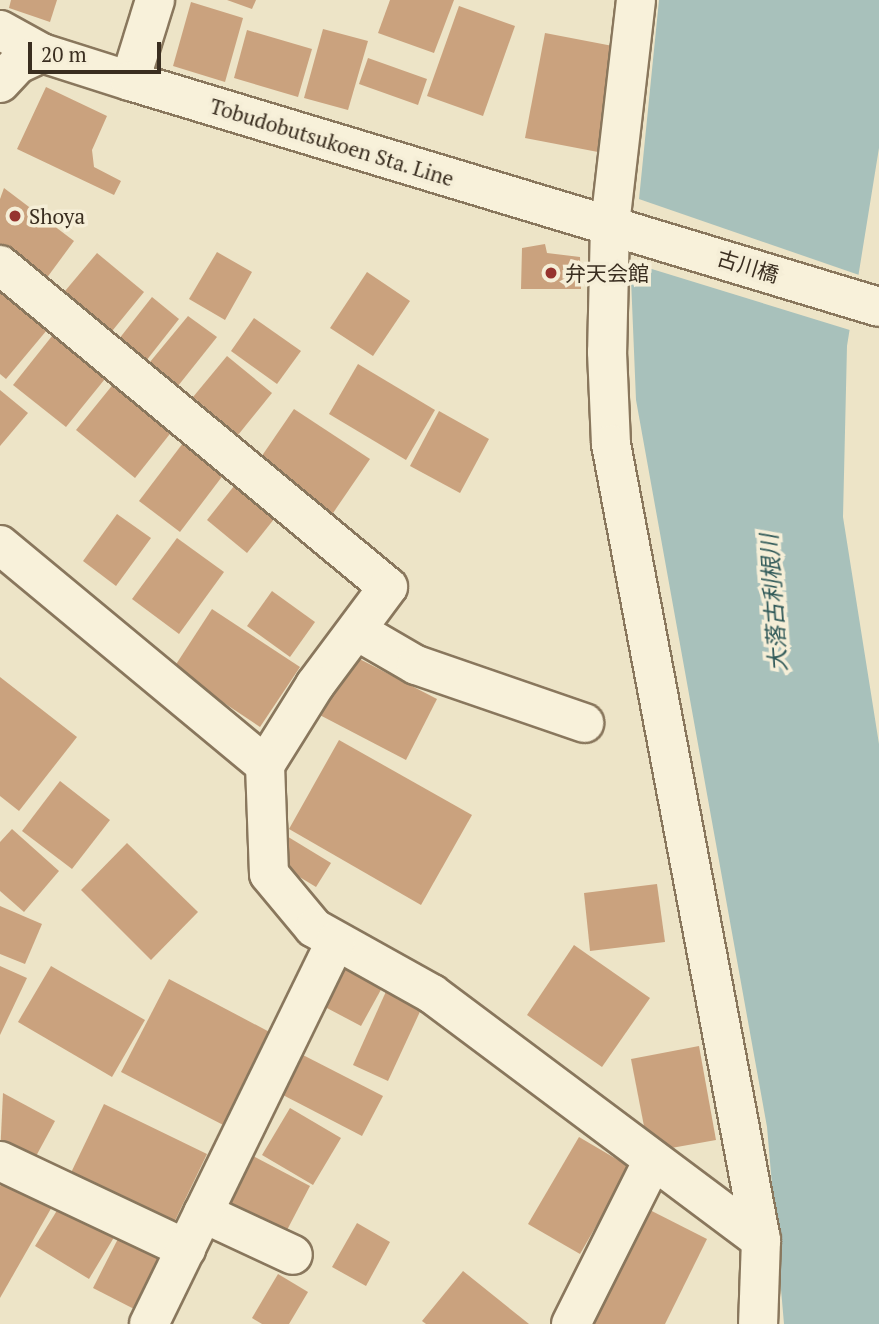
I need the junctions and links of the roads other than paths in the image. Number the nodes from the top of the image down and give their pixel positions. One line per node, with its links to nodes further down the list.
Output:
1 (155, 0): 5 (street)
2 (636, 0): 7 (street)
3 (0, 30): 4 (street, Tobudobutsukoen Sta. Line)
4 (42, 52): 5 (street, Tobudobutsukoen Sta. Line); 6 (street)
5 (130, 81): 7 (street, Tobudobutsukoen Sta. Line)
6 (0, 83)
7 (617, 226): 9 (street, 古川橋); 18 (street)
8 (0, 265): 11 (street)
9 (876, 306)
10 (0, 545): 13 (street)
11 (359, 632): 12 (street); 13 (street)
12 (584, 723)
13 (265, 765): 14 (street)
14 (336, 941): 16 (street); 17 (street)
15 (0, 1161): 19 (street)
16 (652, 1162): 18 (street); 22 (street)
17 (203, 1213): 19 (street); 20 (street)
18 (761, 1240): 23 (street)
19 (186, 1249): 21 (street)
20 (293, 1255)
21 (149, 1324)
22 (571, 1324)
23 (758, 1324)

